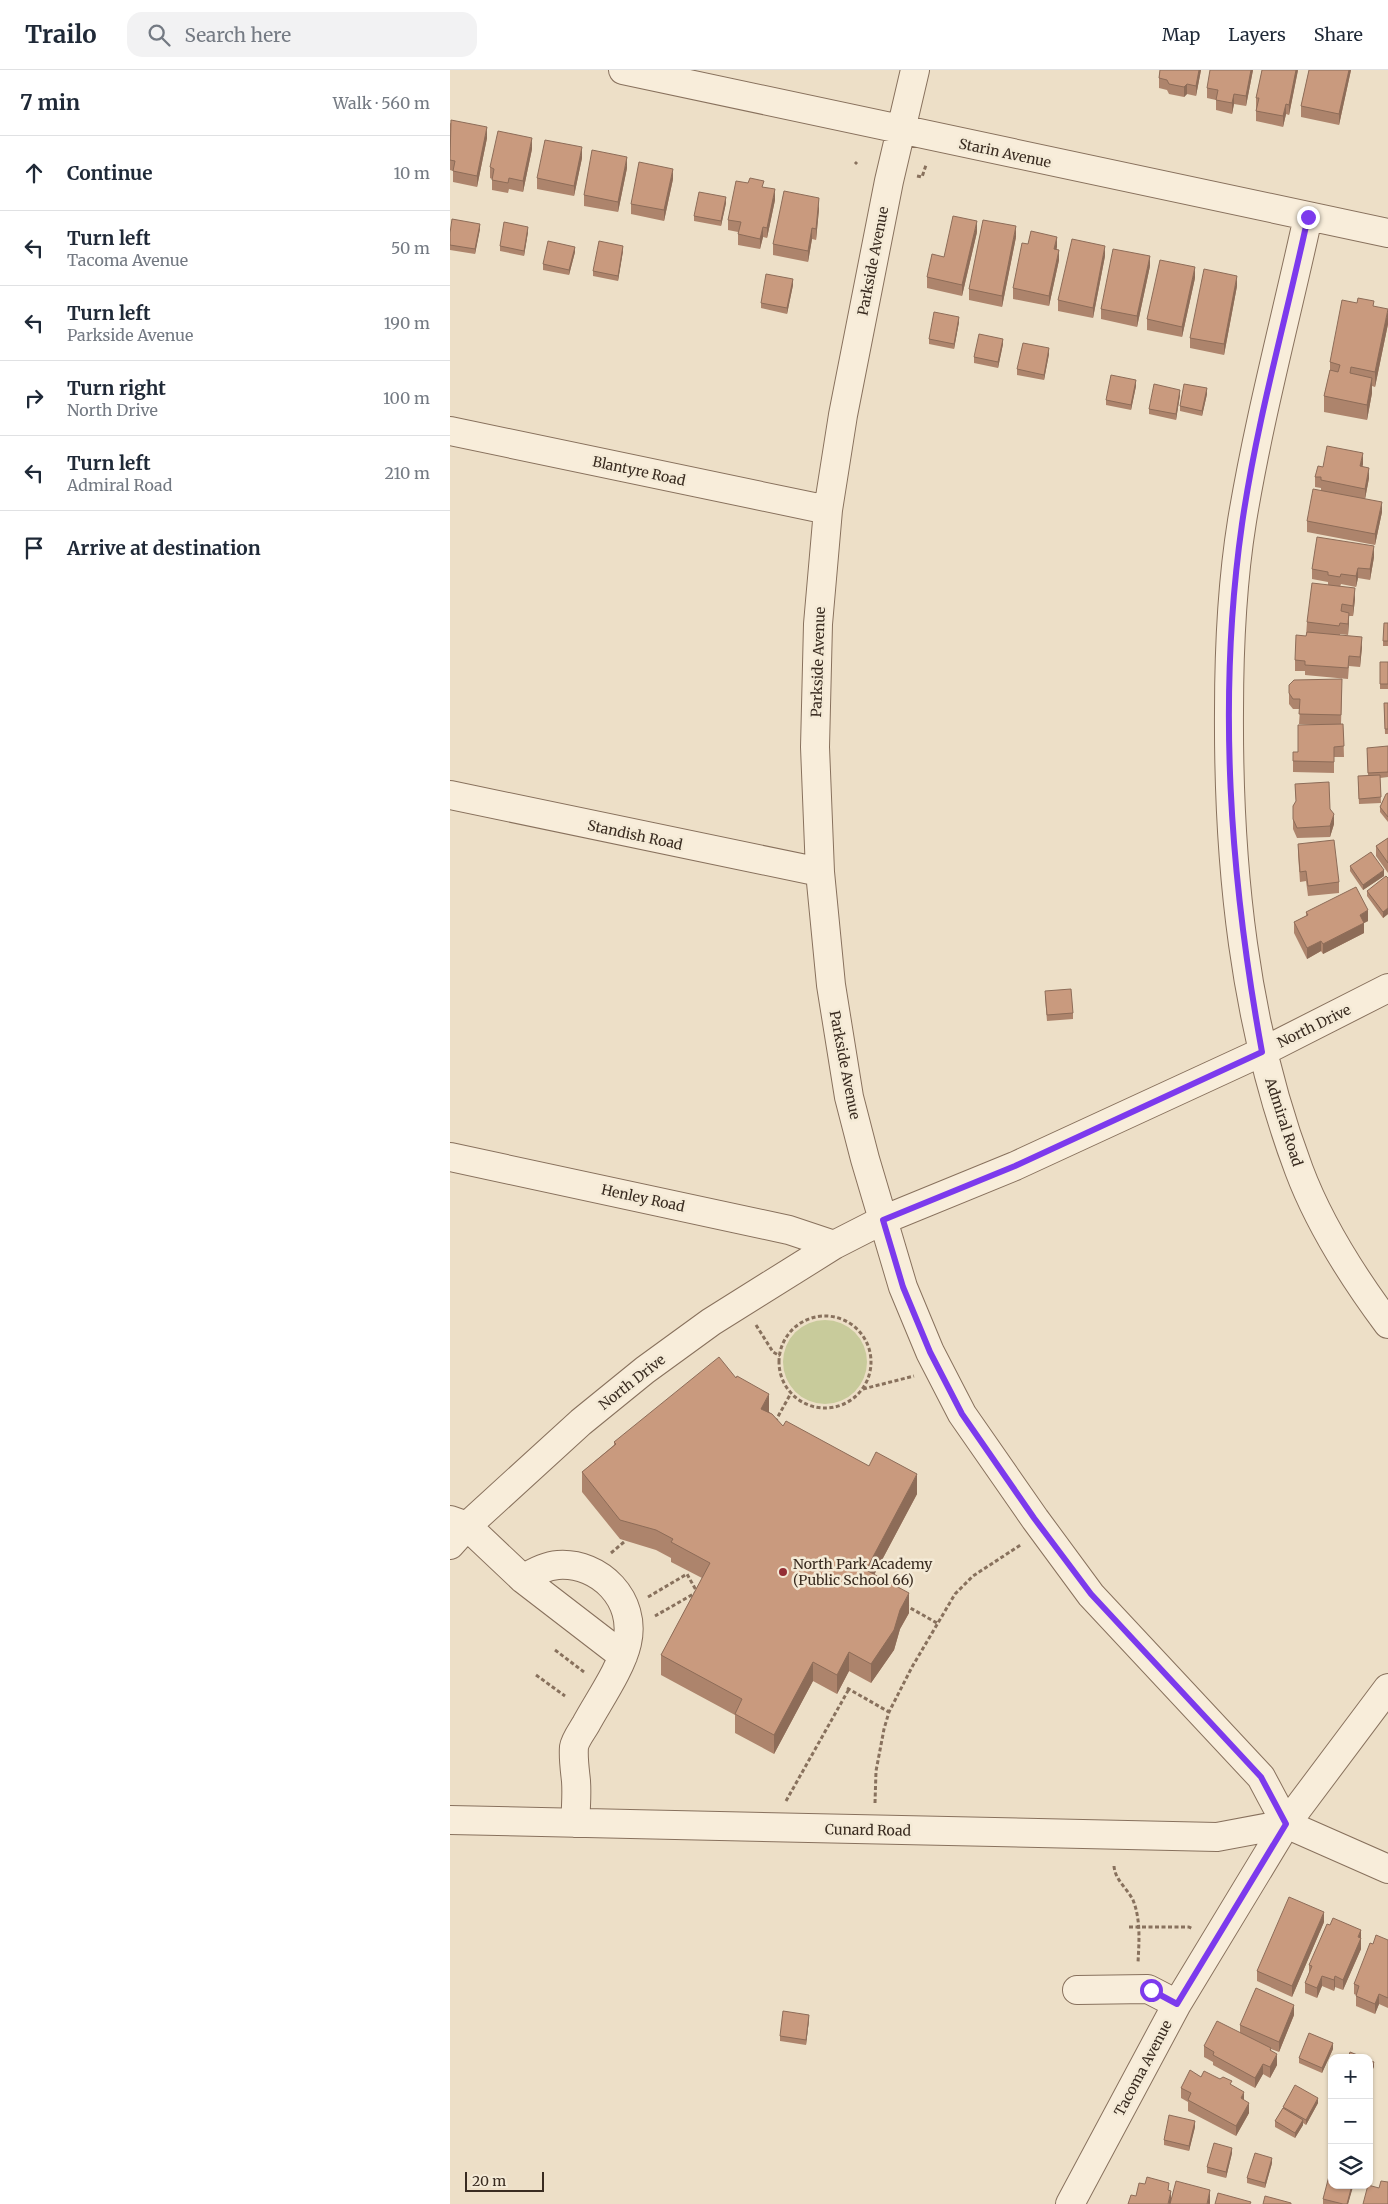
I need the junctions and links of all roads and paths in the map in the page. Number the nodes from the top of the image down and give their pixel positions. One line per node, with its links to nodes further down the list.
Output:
1 (623, 70): 3 (street, Starin Avenue)
2 (915, 70): 3 (street, Parkside Avenue)
3 (901, 130): 6 (street, Starin Avenue); 9 (street, Parkside Avenue)
4 (926, 165): 5 (path)
5 (922, 177)
6 (1308, 217): 7 (street, Starin Avenue); 13 (street, Admiral Road)
7 (1388, 233)
8 (450, 431): 9 (street, Blantyre Road)
9 (828, 510): 11 (street, Parkside Avenue)
10 (450, 795): 11 (street, Standish Road)
11 (820, 872): 15 (street, Parkside Avenue)
12 (1388, 988): 13 (street, North Drive)
13 (1262, 1052): 15 (street, North Drive); 18 (street, Admiral Road)
14 (450, 1157): 16 (street, Henley Road)
15 (883, 1220): 16 (street, North Drive); 42 (street, Parkside Avenue)
16 (834, 1245): 24 (street, North Drive)
17 (754, 1323): 19 (path)
18 (1388, 1324)
19 (780, 1356): 21 (path); 22 (path)
20 (914, 1376): 21 (path)
21 (863, 1388): 22 (path)
22 (791, 1393): 23 (path)
23 (771, 1429)
24 (456, 1530): 26 (street)
25 (1026, 1542): 30 (path)
26 (523, 1579): 32 (street); 32 (street)
27 (642, 1600): 29 (path)
28 (898, 1601): 30 (path)
29 (647, 1621)
30 (937, 1624): 37 (path)
31 (555, 1650): 33 (path)
32 (623, 1656): 41 (street)
33 (584, 1672)
34 (536, 1675): 36 (path)
35 (1388, 1688): 42 (street, Tacoma Avenue)
36 (565, 1696)
37 (889, 1712): 38 (path); 39 (path)
38 (782, 1808)
39 (875, 1808)
40 (450, 1820): 41 (street, Cunard Road)
41 (575, 1823): 42 (street, Cunard Road)
42 (1286, 1824): 44 (street); 50 (street, Tacoma Avenue)
43 (1114, 1866): 46 (path)
44 (1388, 1869)
45 (1129, 1927): 46 (path)
46 (1138, 1927): 47 (path); 48 (path)
47 (1198, 1931)
48 (1139, 1954)
49 (1077, 1990): 50 (street)
50 (1177, 2004): 51 (street, Tacoma Avenue)
51 (1070, 2204)

